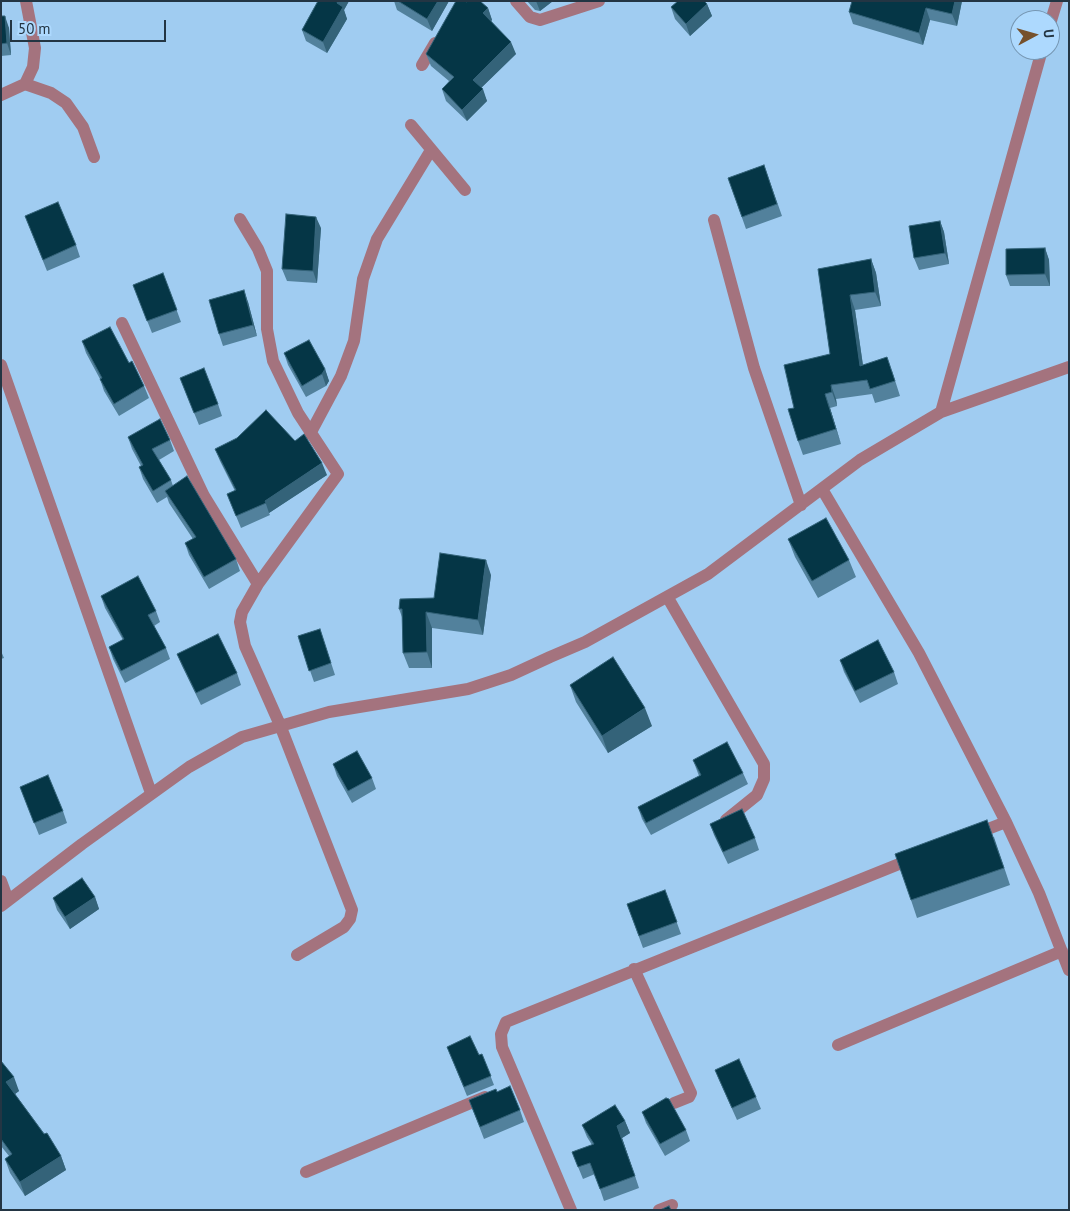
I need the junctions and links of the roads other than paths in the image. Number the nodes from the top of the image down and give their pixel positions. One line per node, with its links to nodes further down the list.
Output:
1 (26, 1): 7 (street)
2 (516, 1): 3 (street)
3 (598, 1)
4 (440, 33): 6 (street)
5 (1039, 60): 18 (street)
6 (422, 65)
7 (25, 84): 8 (street); 11 (street)
8 (1, 95)
9 (411, 125): 10 (street)
10 (431, 150): 12 (street); 19 (street)
11 (94, 157)
12 (465, 190)
13 (240, 219): 19 (street)
14 (714, 220): 21 (street)
15 (122, 323): 22 (street)
16 (1, 365): 25 (street)
17 (1069, 367): 18 (street)
18 (941, 412): 20 (street)
19 (310, 434): 22 (street)
20 (822, 488): 21 (street); 26 (street)
21 (801, 505): 23 (street)
22 (258, 584): 24 (street)
23 (668, 598): 24 (street); 27 (street)
24 (280, 725): 25 (street); 33 (street)
25 (152, 794): 31 (street)
26 (1006, 822): 28 (street); 32 (street)
27 (722, 823)
28 (962, 839)
29 (927, 853): 34 (street)
30 (1, 881): 31 (street)
31 (5, 903)
32 (1062, 951): 35 (street); 36 (street)
33 (297, 955)
34 (634, 969): 37 (street); 38 (street)
35 (1069, 970)
36 (838, 1045)
37 (509, 1088): 39 (street); 41 (street)
38 (674, 1103)
39 (306, 1172)
40 (672, 1205): 42 (street)
41 (571, 1210)
42 (659, 1210)

